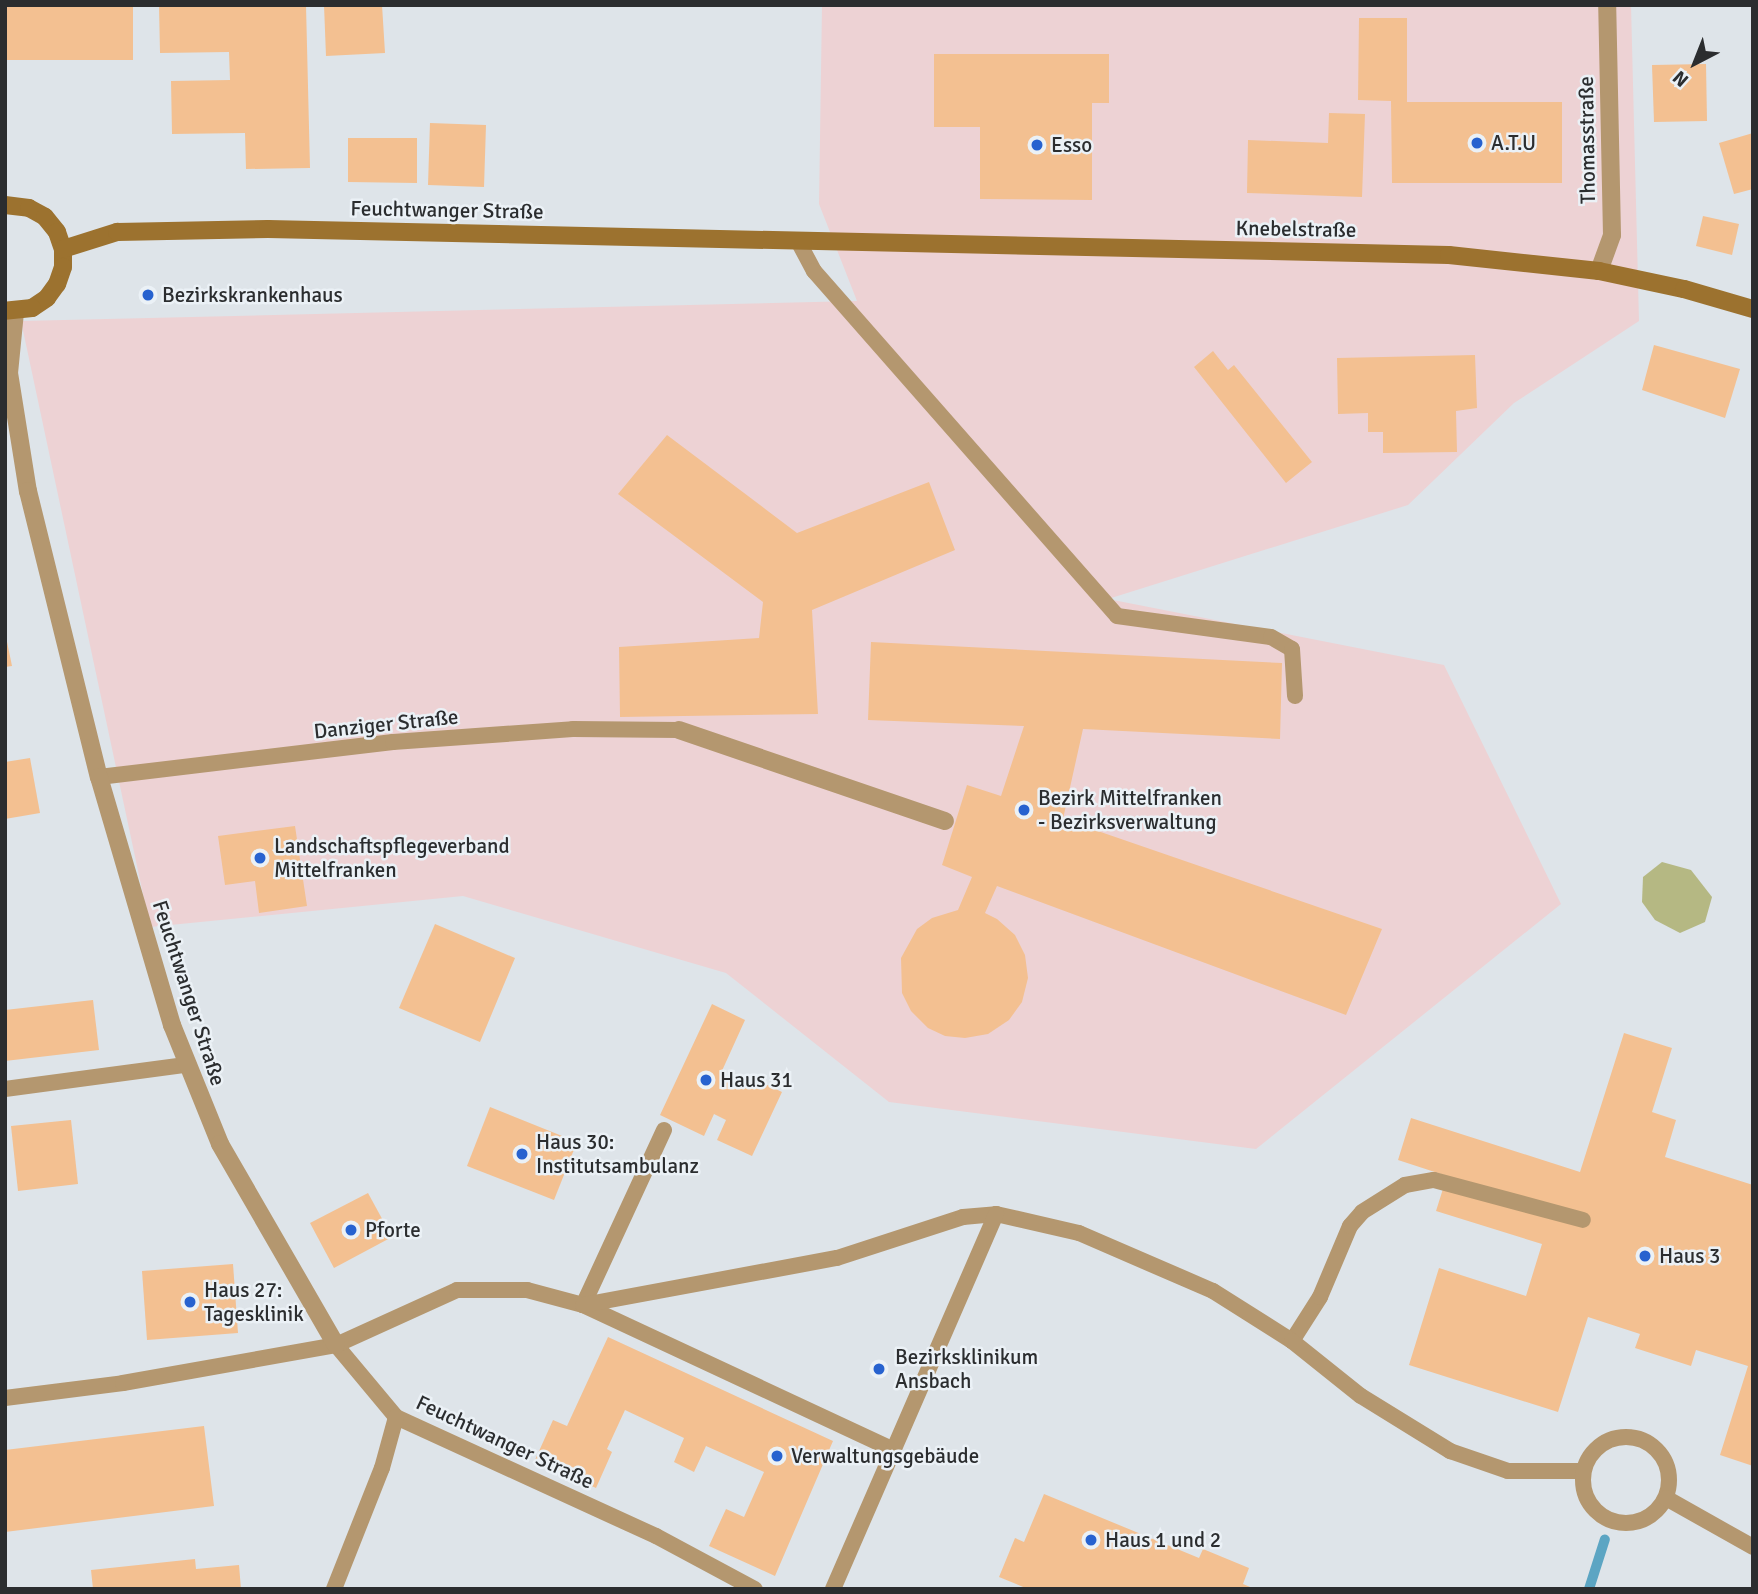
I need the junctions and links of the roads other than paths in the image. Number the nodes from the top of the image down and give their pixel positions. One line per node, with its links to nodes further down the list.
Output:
1 (1607, 5): 6 (street, Thomasstraße)
2 (5, 205): 5 (main road)
3 (798, 241): 4 (main road, Feuchtwanger Straße); 5 (main road, Feuchtwanger Straße); 9 (lane)
4 (833, 242): 6 (main road, Knebelstraße)
5 (64, 250): 8 (main road)
6 (1599, 271): 7 (main road, Knebelstraße)
7 (1753, 309)
8 (10, 312): 11 (street, Feuchtwanger Straße)
9 (1295, 696)
10 (679, 730): 11 (lane, Danziger Straße); 12 (street)
11 (99, 777): 13 (street, Feuchtwanger Straße)
12 (945, 821)
13 (185, 1065): 14 (lane); 20 (street, Feuchtwanger Straße)
14 (5, 1089)
15 (664, 1130): 18 (lane)
16 (996, 1214): 18 (lane); 19 (lane); 23 (lane)
17 (1583, 1220): 19 (lane)
18 (583, 1305): 20 (lane); 23 (lane)
19 (1292, 1341): 24 (lane)
20 (336, 1345): 21 (lane); 22 (lane, Feuchtwanger Straße)
21 (5, 1398)
22 (396, 1417): 27 (lane); 28 (lane, Feuchtwanger Straße)
23 (894, 1450): 29 (lane)
24 (1583, 1471): 25 (lane); 25 (lane)
25 (1666, 1498): 26 (lane)
26 (1753, 1547)
27 (334, 1589)
28 (755, 1589)
29 (833, 1589)

